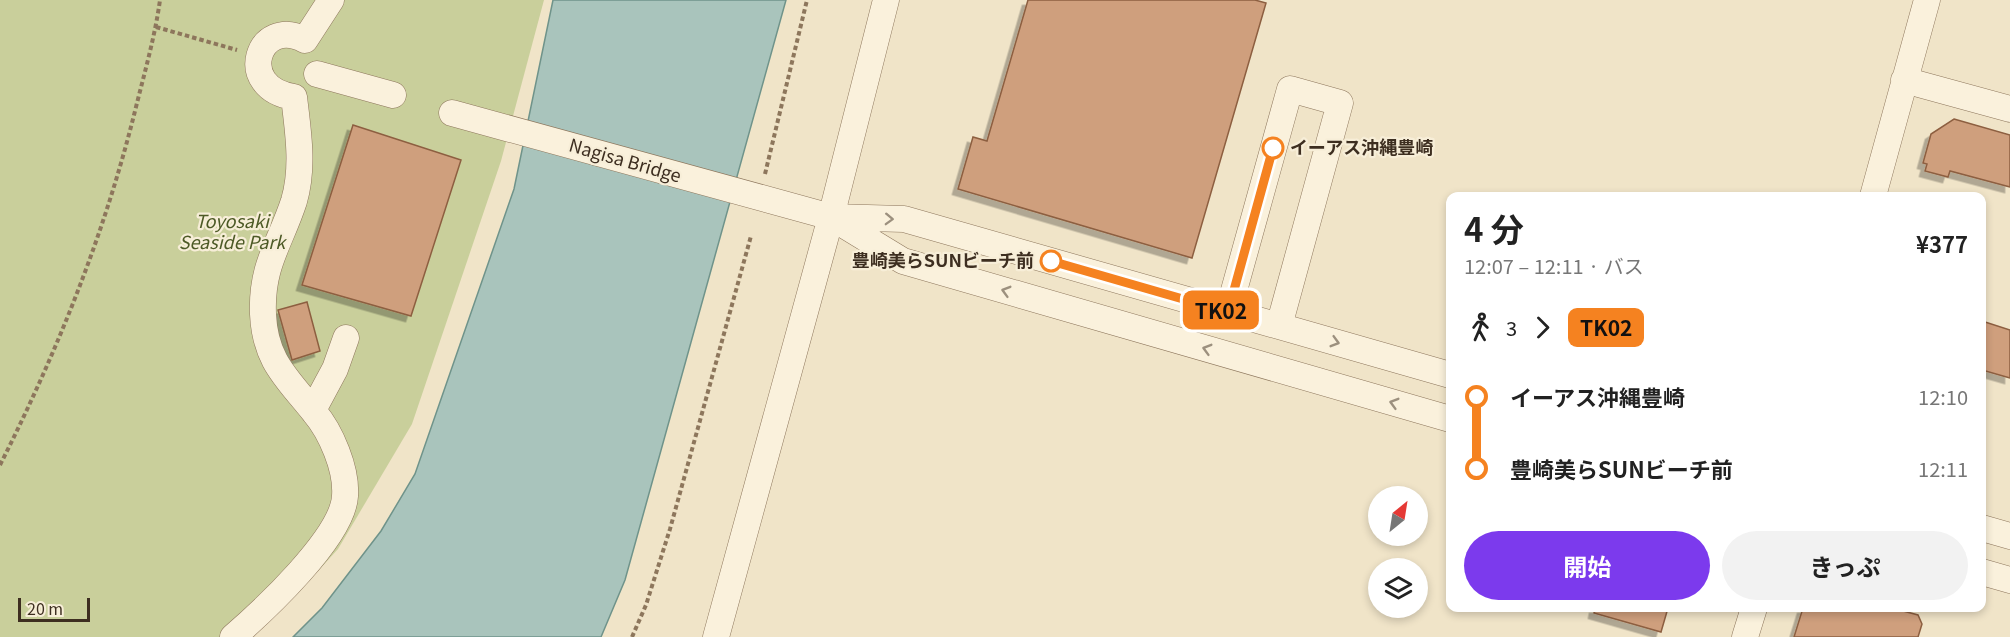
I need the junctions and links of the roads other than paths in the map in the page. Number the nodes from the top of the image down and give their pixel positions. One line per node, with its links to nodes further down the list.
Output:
1 (331, 0): 4 (street)
2 (885, 0): 12 (street)
3 (1927, 0): 6 (street)
4 (305, 40): 5 (street); 8 (street)
5 (317, 74): 7 (street); 8 (street)
6 (1905, 80): 9 (street); 11 (street)
7 (393, 95)
8 (294, 97): 17 (street)
9 (2010, 109)
10 (452, 113): 12 (street, Nagisa Bridge)
11 (1874, 192)
12 (831, 217): 13 (street, one-way to 13); 18 (street, one-way to 12); 25 (street)
13 (1228, 312): 14 (street); 14 (street)
14 (1279, 326): 16 (street, one-way to 16)
15 (346, 338): 17 (street)
16 (1446, 374)
17 (313, 410): 24 (street)
18 (1446, 418)
19 (1986, 529): 20 (street)
20 (2010, 536)
21 (1986, 573): 22 (street)
22 (2010, 580)
23 (1753, 612): 26 (street)
24 (233, 637)
25 (716, 637)
26 (1745, 637)

